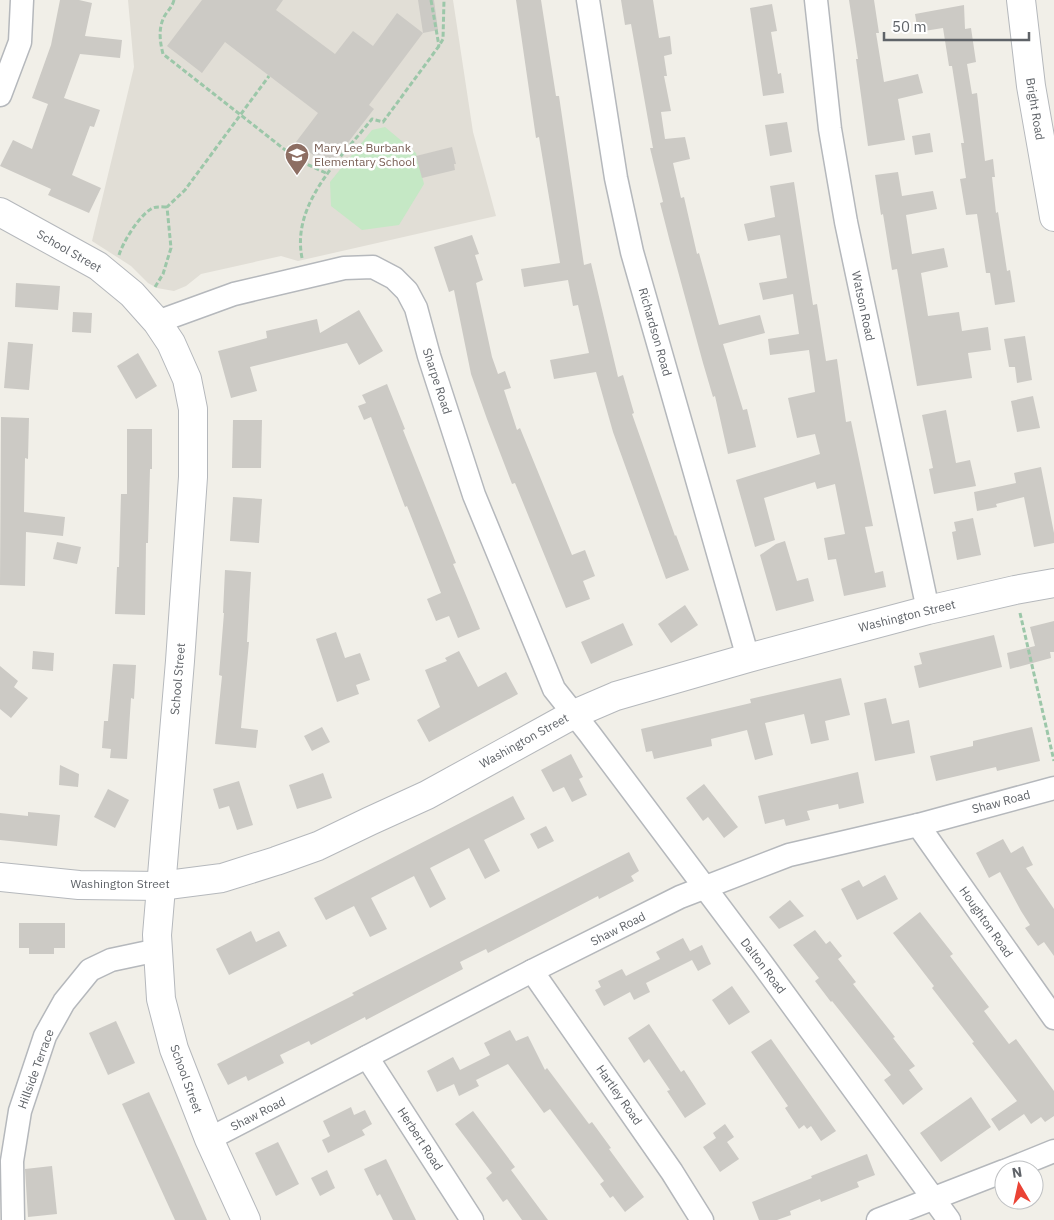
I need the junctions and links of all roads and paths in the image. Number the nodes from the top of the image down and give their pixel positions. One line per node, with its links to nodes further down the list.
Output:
1 (22, 0): 10 (street)
2 (174, 0): 11 (path)
3 (431, 0): 8 (path)
4 (444, 0): 8 (path)
5 (588, 0): 23 (street, Richardson Road)
6 (816, 0): 22 (street, Watson Road)
7 (1021, 0): 15 (street, Bright Road)
8 (439, 46): 12 (path)
9 (269, 76): 11 (path)
10 (0, 95)
11 (242, 115): 12 (path); 13 (path)
12 (328, 174): 16 (path)
13 (167, 207): 17 (path); 18 (path)
14 (0, 212): 19 (street, School Street)
15 (1054, 217)
16 (302, 255)
17 (116, 263)
18 (154, 290)
19 (157, 322): 24 (street, Sharpe Road); 29 (street, School Street)
20 (1054, 584): 21 (street, Washington Street)
21 (1014, 590): 22 (street, Washington Street); 25 (path)
22 (928, 610): 23 (street, Washington Street)
23 (748, 658): 24 (street, Washington Street)
24 (574, 714): 29 (street, Washington Street); 30 (street, Dalton Road)
25 (1054, 761)
26 (1054, 788): 27 (street, Shaw Road)
27 (918, 825): 30 (street, Shaw Road); 33 (street, Houghton Road)
28 (0, 878): 29 (street, Washington Street)
29 (160, 886): 31 (street, School Street)
30 (704, 887): 32 (street, Shaw Road); 39 (street, Dalton Road)
31 (158, 950): 35 (street, School Street); 40 (street, Hillside Terrace)
32 (532, 971): 34 (street, Shaw Road); 43 (street, Hartley Road)
33 (1054, 1018)
34 (368, 1057): 35 (street, Shaw Road); 42 (street, Herbert Road)
35 (209, 1139): 41 (street, School Street)
36 (1054, 1151): 37 (street)
37 (1031, 1160)
38 (994, 1174): 39 (street)
39 (934, 1199): 44 (street); 45 (street, Dalton Road)
40 (13, 1220)
41 (246, 1220)
42 (472, 1220)
43 (702, 1220)
44 (878, 1220)
45 (949, 1220)

